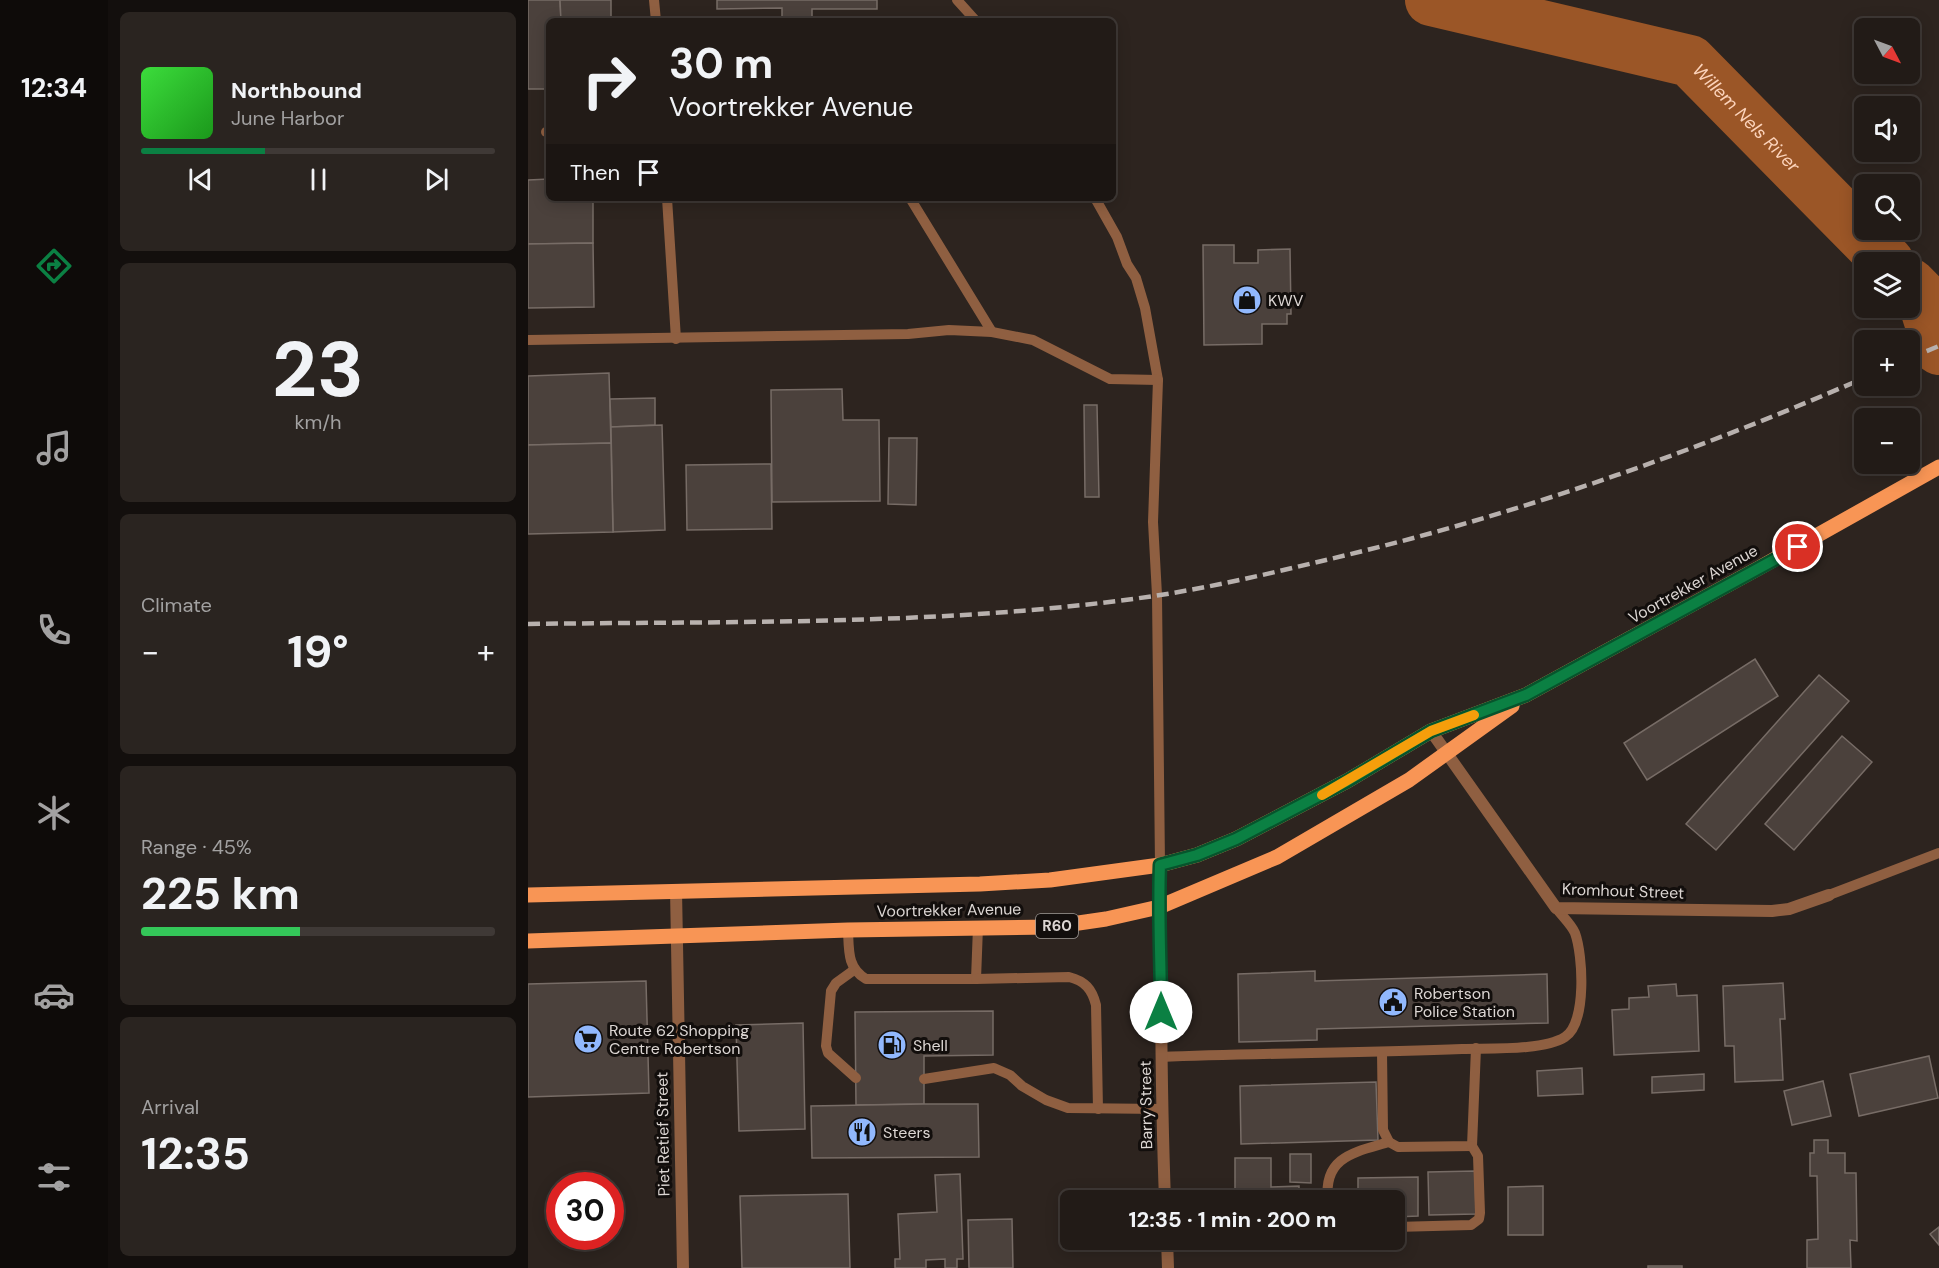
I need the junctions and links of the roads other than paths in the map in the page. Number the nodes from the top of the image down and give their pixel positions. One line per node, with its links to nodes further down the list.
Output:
1 (654, 0): 3 (lane)
2 (957, 0): 4 (lane)
3 (656, 18)
4 (973, 18)
5 (667, 201): 9 (lane)
6 (912, 201): 8 (lane)
7 (1097, 201): 11 (lane)
8 (992, 332): 9 (lane); 11 (lane)
9 (676, 339): 10 (lane)
10 (528, 340)
11 (1158, 380): 17 (lane)
12 (1939, 467): 13 (main road, Voortrekker Avenue / R60)
13 (1526, 695): 14 (main road, Voortrekker Avenue / R60); 15 (main road, Voortrekker Avenue / R60)
14 (1431, 731): 15 (street, Kromhout Street); 17 (main road, Voortrekker Avenue / R60)
15 (1447, 754): 21 (main road, Voortrekker Avenue / R60); 22 (street, Kromhout Street)
16 (1939, 853): 20 (lane)
17 (1160, 865): 18 (main road, Voortrekker Avenue / R60); 21 (street, Barry Street)
18 (676, 890): 19 (main road, Voortrekker Avenue / R60); 25 (street, Piet Retief Street)
19 (528, 895)
20 (1829, 895): 22 (street, Kromhout Street)
21 (1159, 907): 23 (main road, Voortrekker Avenue / R60); 31 (street, Barry Street)
22 (1556, 908): 29 (lane)
23 (978, 927): 24 (main road, Voortrekker Avenue / R60); 28 (lane)
24 (848, 930): 25 (main road, Voortrekker Avenue / R60); 27 (lane)
25 (676, 936): 26 (main road, Voortrekker Avenue / R60); 42 (street, Piet Retief Street)
26 (528, 941)
27 (854, 970): 28 (lane); 32 (lane)
28 (976, 979): 34 (lane)
29 (1476, 1048): 30 (lane); 37 (lane)
30 (1382, 1052): 31 (lane); 36 (lane)
31 (1161, 1057): 35 (street, Barry Street)
32 (856, 1078)
33 (924, 1079): 34 (lane)
34 (1098, 1108): 35 (lane)
35 (1162, 1109): 38 (street, Barry Street)
36 (1389, 1142): 37 (lane); 39 (lane)
37 (1472, 1146): 40 (lane)
38 (1165, 1190)
39 (1328, 1190)
40 (1405, 1227)
41 (1167, 1250): 43 (street)
42 (683, 1268)
43 (1168, 1268)

